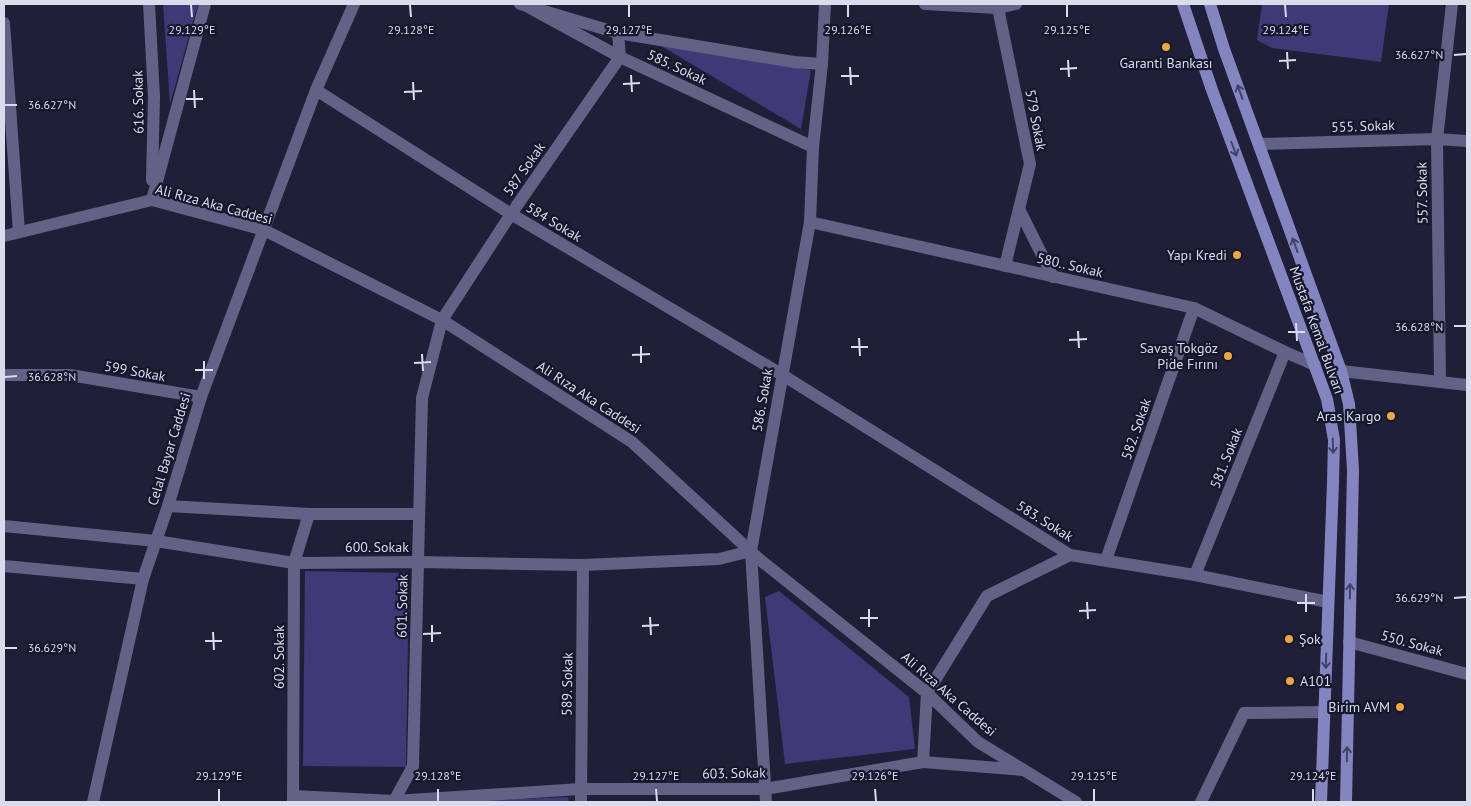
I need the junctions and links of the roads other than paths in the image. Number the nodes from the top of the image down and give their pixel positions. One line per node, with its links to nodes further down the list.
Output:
1 (149, 4): 21 (street, 616. Sokak)
2 (205, 4): 21 (street)
3 (354, 4): 16 (street, Celal Bayar Caddesi)
4 (825, 4): 15 (street, 586. Sokak)
5 (925, 4): 11 (street)
6 (1016, 4): 11 (street)
7 (1183, 4): 33 (main road, Mustafa Kemal Bulvarı, one-way to 33)
8 (1210, 4): 19 (main road, Mustafa Kemal Bulvarı, one-way to 8)
9 (1452, 4): 17 (street, 557. Sokak)
10 (525, 6): 13 (street, 585. Sokak); 14 (street, 585. Sokak)
11 (998, 8): 22 (street, 579 Sokak)
12 (4, 23): 26 (street)
13 (618, 33): 14 (street); 15 (street, 585. Sokak)
14 (620, 57): 20 (street, 585. Sokak); 23 (street, 587 Sokak)
15 (822, 64): 20 (street, 586. Sokak)
16 (316, 90): 23 (street, 584 Sokak); 25 (street, Celal Bayar Caddesi)
17 (1437, 139): 18 (street, 555. Sokak); 19 (street, 555. Sokak); 37 (street, 557. Sokak)
18 (1467, 141)
19 (1259, 144): 34 (main road, Mustafa Kemal Bulvarı, one-way to 19)
20 (813, 147): 24 (street, 586. Sokak)
21 (152, 200): 25 (street, Ali Rıza Aka Caddesi); 26 (street, Ali Rıza Aka Caddesi)
22 (1019, 209): 28 (street, 579 Sokak); 29 (street)
23 (511, 214): 31 (street, 587 Sokak); 35 (street, 584 Sokak)
24 (810, 222): 28 (street, 580.. Sokak); 35 (street, 586. Sokak)
25 (264, 230): 31 (street, Ali Rıza Aka Caddesi); 39 (street, Celal Bayar Caddesi)
26 (19, 232): 27 (street, Ali Rıza Aka Caddesi)
27 (4, 236)
28 (1005, 266): 29 (street, 580.. Sokak)
29 (1054, 277): 30 (street, 580.. Sokak)
30 (1194, 308): 32 (street, 580.. Sokak); 47 (street, 582. Sokak)
31 (442, 320): 42 (street, 601. Sokak); 45 (street, Ali Rıza Aka Caddesi)
32 (1285, 352): 33 (street, 580.. Sokak); 52 (street, 581. Sokak)
33 (1315, 364): 54 (main road, Mustafa Kemal Bulvarı, one-way to 54)
34 (1340, 371): 37 (street); 55 (main road, Mustafa Kemal Bulvarı, one-way to 34)
35 (781, 374): 45 (street, 586. Sokak); 46 (street, 583. Sokak)
36 (4, 375): 39 (street, 599 Sokak)
37 (1440, 382): 38 (street)
38 (1467, 385)
39 (200, 397): 40 (street, Celal Bayar Caddesi)
40 (168, 506): 41 (street); 44 (street, Celal Bayar Caddesi)
41 (309, 514): 42 (street); 48 (street, 602. Sokak)
42 (419, 514): 49 (street, 601. Sokak)
43 (4, 526): 44 (street, 600. Sokak)
44 (156, 541): 48 (street, 600. Sokak); 53 (street, Celal Bayar Caddesi)
45 (751, 551): 50 (street, 600. Sokak); 57 (street, Ali Rıza Aka Caddesi); 61 (street, 586. Sokak)
46 (1070, 555): 47 (street, 583. Sokak); 57 (street)
47 (1106, 560): 52 (street, 583. Sokak)
48 (294, 562): 49 (street, 600. Sokak); 63 (street, 602. Sokak)
49 (418, 562): 50 (street, 600. Sokak); 65 (street, 601. Sokak)
50 (583, 565): 62 (street, 589. Sokak)
51 (4, 566): 53 (street)
52 (1195, 575): 54 (street, 583. Sokak)
53 (143, 579): 64 (street, Celal Bayar Caddesi)
54 (1328, 602): 58 (main road, Mustafa Kemal Bulvarı, one-way to 58)
55 (1349, 642): 56 (street, 550. Sokak); 70 (main road, Mustafa Kemal Bulvarı, one-way to 55)
56 (1467, 674)
57 (927, 693): 59 (street); 60 (street, Ali Rıza Aka Caddesi)
58 (1324, 712): 68 (street); 69 (main road, Mustafa Kemal Bulvarı)
59 (923, 762): 60 (street, 603. Sokak); 61 (street, 603. Sokak)
60 (1023, 770): 67 (street, Ali Rıza Aka Caddesi)
61 (765, 789): 62 (street, 603. Sokak); 66 (street, 586. Sokak)
62 (581, 796): 65 (street, 603. Sokak)
63 (293, 799): 65 (street, 603. Sokak)
64 (93, 802)
65 (394, 802)
66 (766, 802)
67 (1076, 802)
68 (1201, 802)
69 (1321, 802)
70 (1346, 802)

